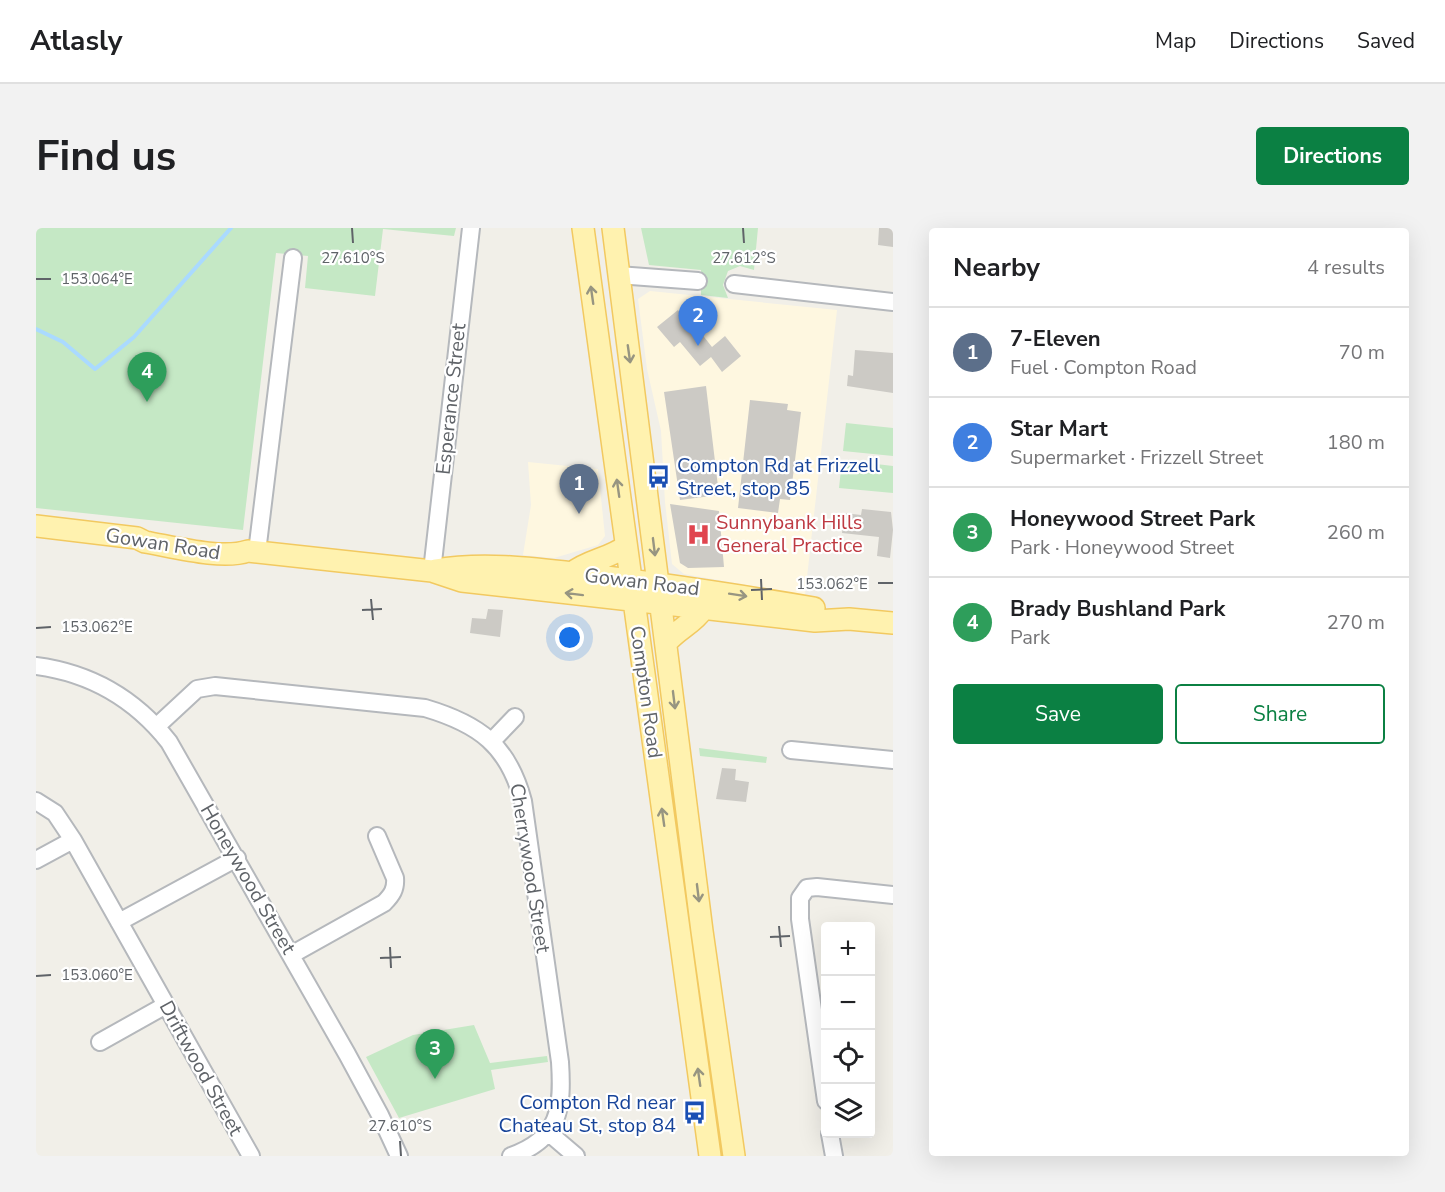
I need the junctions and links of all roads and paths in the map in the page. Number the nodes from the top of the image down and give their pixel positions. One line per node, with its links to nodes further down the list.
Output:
1 (471, 228): 12 (street, Esperance Street)
2 (583, 228): 10 (main road, Compton Road, one-way to 2)
3 (612, 228): 5 (main road, Compton Road)
4 (293, 258): 11 (street)
5 (618, 275): 6 (street); 15 (main road, Compton Road, one-way to 15)
6 (698, 281)
7 (734, 284): 8 (street)
8 (893, 302)
9 (36, 526): 11 (main road, Gowan Road)
10 (626, 546): 13 (main road); 14 (main road, Compton Road)
11 (252, 551): 12 (main road, Gowan Road)
12 (432, 571): 13 (main road, Gowan Road); 14 (main road, Gowan Road, one-way to 12)
13 (571, 573): 14 (main road, Gowan Road)
14 (631, 590): 15 (main road, Gowan Road); 43 (main road, Compton Road, one-way to 14)
15 (660, 594): 16 (main road, Gowan Road); 17 (main road, Gowan Road, one-way to 17); 19 (main road, Compton Road)
16 (703, 609): 17 (main road, Gowan Road); 19 (main road)
17 (849, 619): 18 (main road, Gowan Road)
18 (893, 623)
19 (667, 642): 44 (main road, Compton Road, one-way to 44)
20 (36, 666): 22 (street, Honeywood Street)
21 (515, 717): 23 (street)
22 (156, 727): 23 (street, Cherrywood Street); 29 (street, Honeywood Street)
23 (492, 741): 37 (street, Cherrywood Street)
24 (791, 750): 25 (street)
25 (893, 760)
26 (36, 801): 28 (street, Driftwood Street)
27 (377, 836): 33 (street)
28 (73, 840): 30 (street); 32 (street, Driftwood Street)
29 (237, 858): 32 (street); 33 (street, Honeywood Street)
30 (36, 860)
31 (893, 895): 36 (street)
32 (119, 922): 34 (street, Driftwood Street)
33 (291, 955): 40 (street, Honeywood Street)
34 (166, 1005): 35 (street); 39 (street, Driftwood Street)
35 (100, 1042)
36 (823, 1084)
37 (549, 1133): 41 (street); 42 (street)
38 (832, 1138): 45 (street)
39 (251, 1156)
40 (399, 1156)
41 (511, 1156)
42 (576, 1156)
43 (710, 1156)
44 (734, 1156)
45 (834, 1156)

